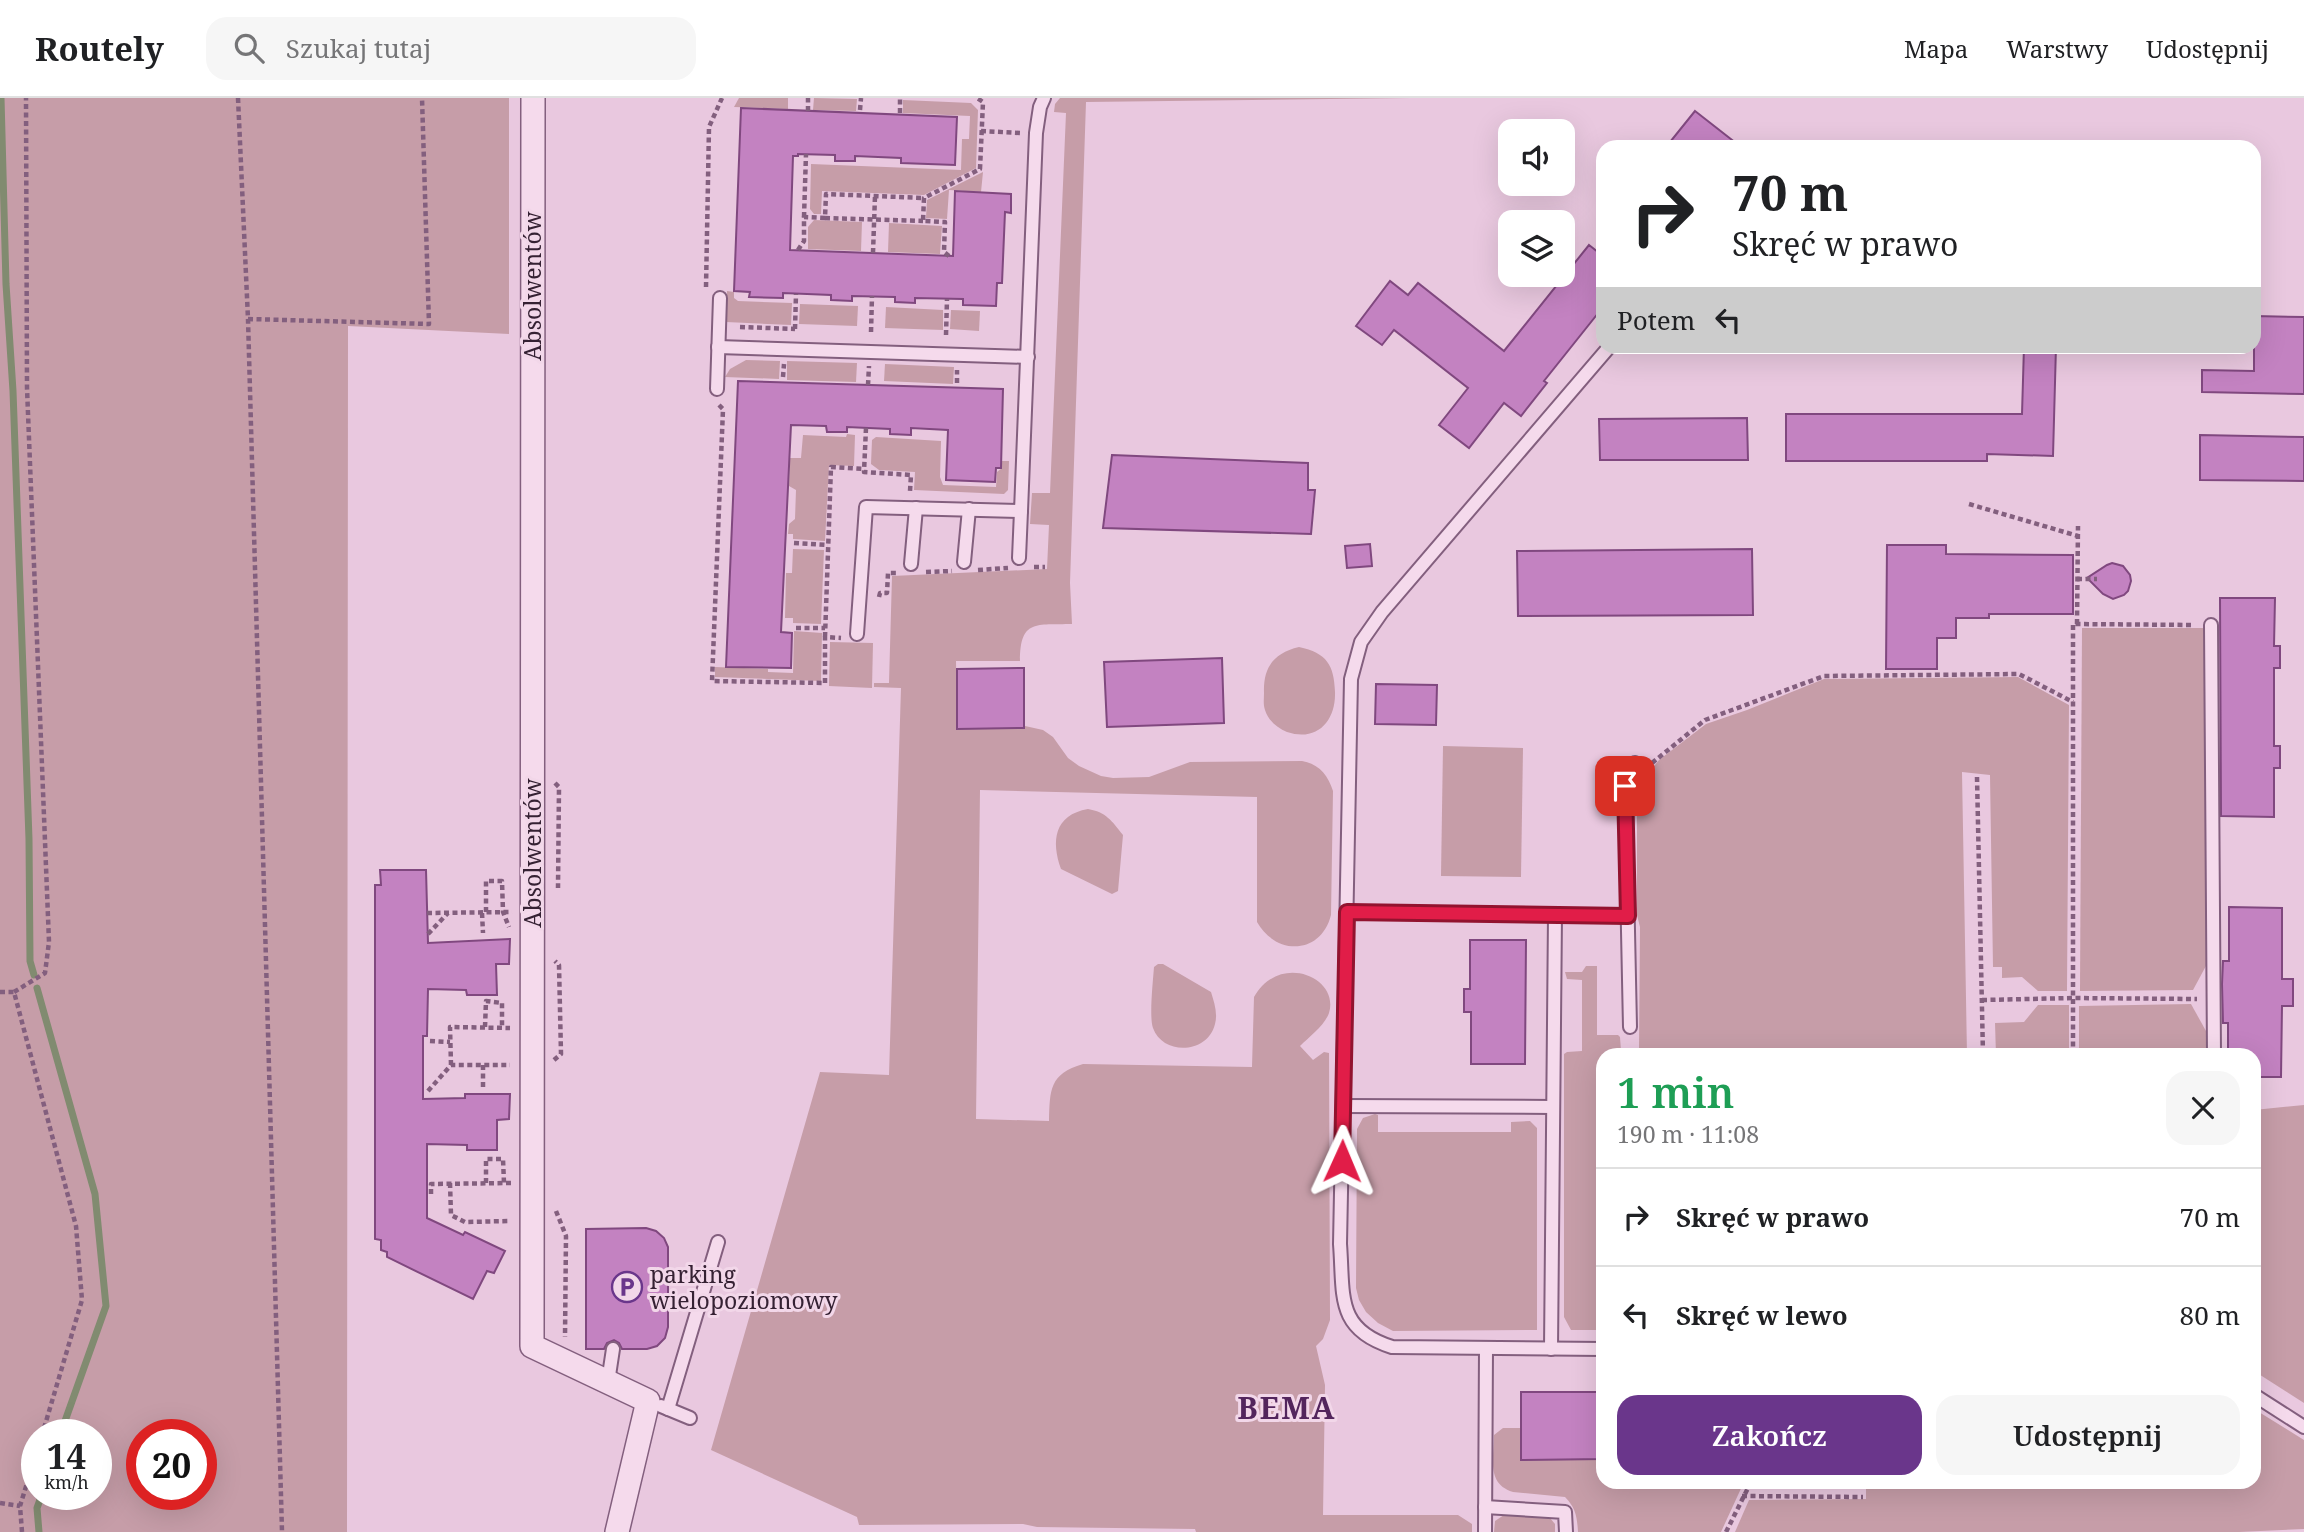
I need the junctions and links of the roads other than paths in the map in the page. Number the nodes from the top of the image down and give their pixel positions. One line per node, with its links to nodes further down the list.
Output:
1 (533, 98): 29 (street, Absolwentów)
2 (1044, 98): 6 (lane)
3 (720, 298): 4 (lane)
4 (718, 346): 6 (lane); 7 (lane)
5 (1603, 354): 17 (lane)
6 (1028, 357): 10 (lane)
7 (715, 394)
8 (916, 508): 9 (lane); 12 (lane); 15 (lane)
9 (969, 509): 10 (lane); 13 (lane)
10 (1021, 511): 11 (lane)
11 (1019, 563)
12 (911, 564)
13 (967, 567)
14 (2211, 625): 21 (lane)
15 (852, 636)
16 (1635, 763): 19 (lane)
17 (1347, 912): 18 (lane); 22 (lane)
18 (1555, 915): 19 (lane); 23 (lane)
19 (1628, 916): 20 (lane)
20 (1630, 1027)
21 (2214, 1048)
22 (1343, 1106): 23 (lane); 26 (lane)
23 (1553, 1107): 27 (lane)
24 (718, 1242): 31 (lane)
25 (613, 1349): 29 (lane)
26 (1486, 1349): 27 (lane); 34 (lane)
27 (1551, 1349): 28 (lane)
28 (1596, 1349)
29 (608, 1382): 31 (street, Absolwentów)
30 (2261, 1399): 33 (lane)
31 (658, 1405): 32 (lane); 35 (street)
32 (690, 1418)
33 (2304, 1427)
34 (1485, 1507): 36 (lane); 37 (lane)
35 (617, 1532)
36 (1485, 1532)
37 (1566, 1532)

